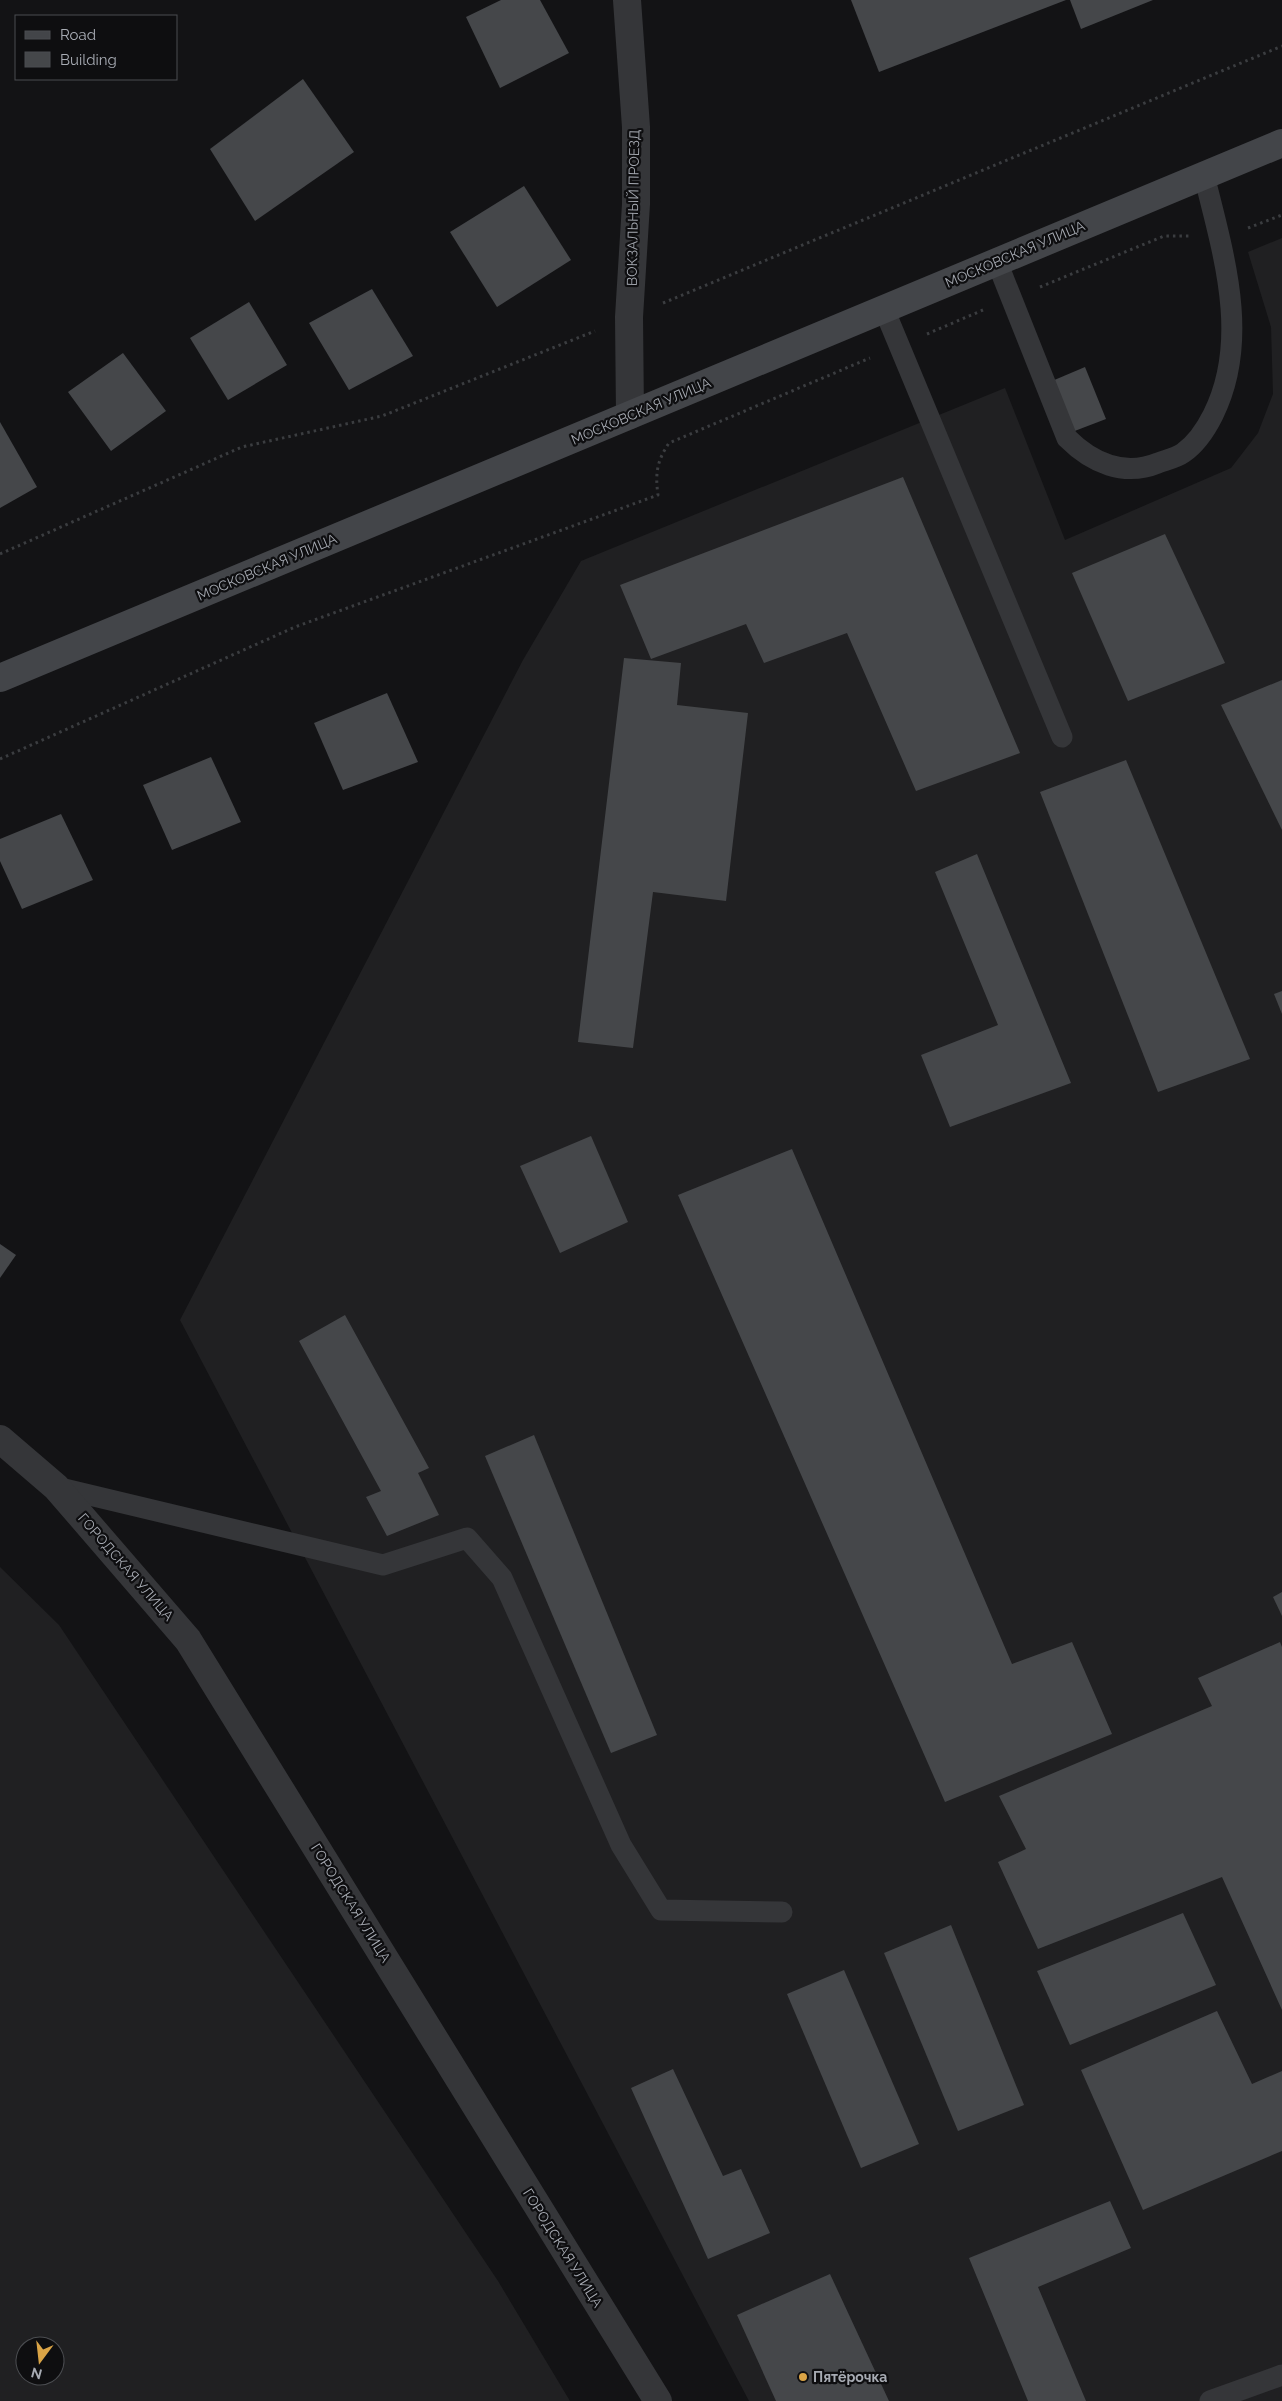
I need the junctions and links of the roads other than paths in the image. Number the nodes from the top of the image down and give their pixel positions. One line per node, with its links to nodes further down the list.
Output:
1 (627, 0): 6 (street, ВОКЗАЛЬНЫЙ ПРОЕЗД)
2 (1282, 143): 3 (main road, МОСКОВСКАЯ УЛИЦА)
3 (1204, 175): 4 (main road, МОСКОВСКАЯ УЛИЦА); 4 (lane)
4 (997, 262): 5 (main road, МОСКОВСКАЯ УЛИЦА)
5 (884, 309): 6 (main road, МОСКОВСКАЯ УЛИЦА); 8 (lane)
6 (630, 415): 7 (main road, МОСКОВСКАЯ УЛИЦА)
7 (0, 678)
8 (1062, 737)
9 (0, 1439): 10 (street, ГОРОДСКАЯ УЛИЦА)
10 (56, 1487): 11 (lane); 15 (street, ГОРОДСКАЯ УЛИЦА)
11 (782, 1912)
12 (1282, 2364): 14 (lane)
13 (1282, 2375): 14 (lane)
14 (1261, 2382): 16 (lane)
15 (658, 2401)
16 (1210, 2401)

